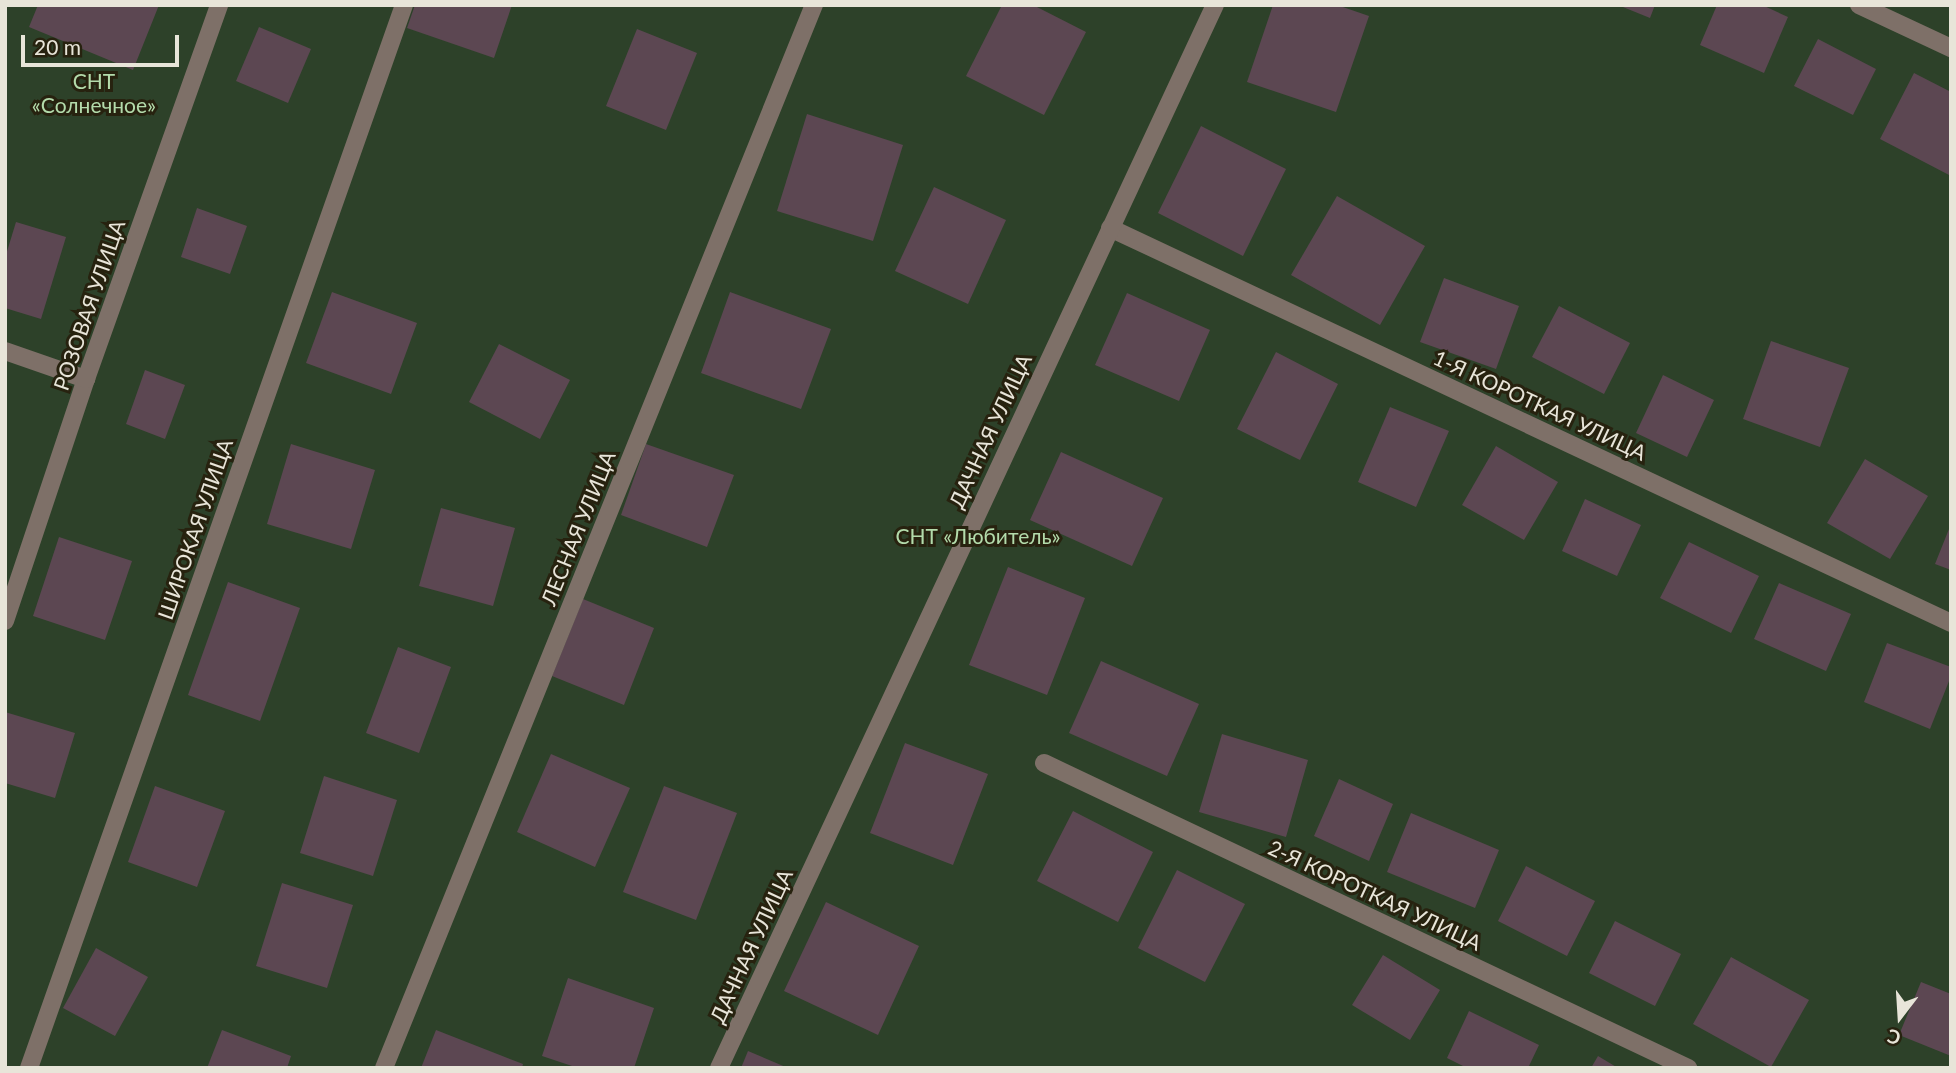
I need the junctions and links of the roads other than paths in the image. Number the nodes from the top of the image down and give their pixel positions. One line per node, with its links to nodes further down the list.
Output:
1 (219, 5): 9 (street, РОЗОВАЯ УЛИЦА)
2 (404, 5): 13 (street, ШИРОКАЯ УЛИЦА)
3 (814, 5): 14 (street, ЛЕСНАЯ УЛИЦА)
4 (1214, 5): 7 (street, ДАЧНАЯ УЛИЦА)
5 (1859, 5): 6 (street)
6 (1951, 48)
7 (1110, 228): 11 (street, 1-Я КОРОТКАЯ УЛИЦА); 15 (street, ДАЧНАЯ УЛИЦА)
8 (5, 351): 9 (street)
9 (86, 379): 10 (street, РОЗОВАЯ УЛИЦА)
10 (5, 621)
11 (1951, 623)
12 (1044, 763): 16 (street, 2-Я КОРОТКАЯ УЛИЦА)
13 (29, 1068)
14 (384, 1068)
15 (719, 1068)
16 (1688, 1068)

